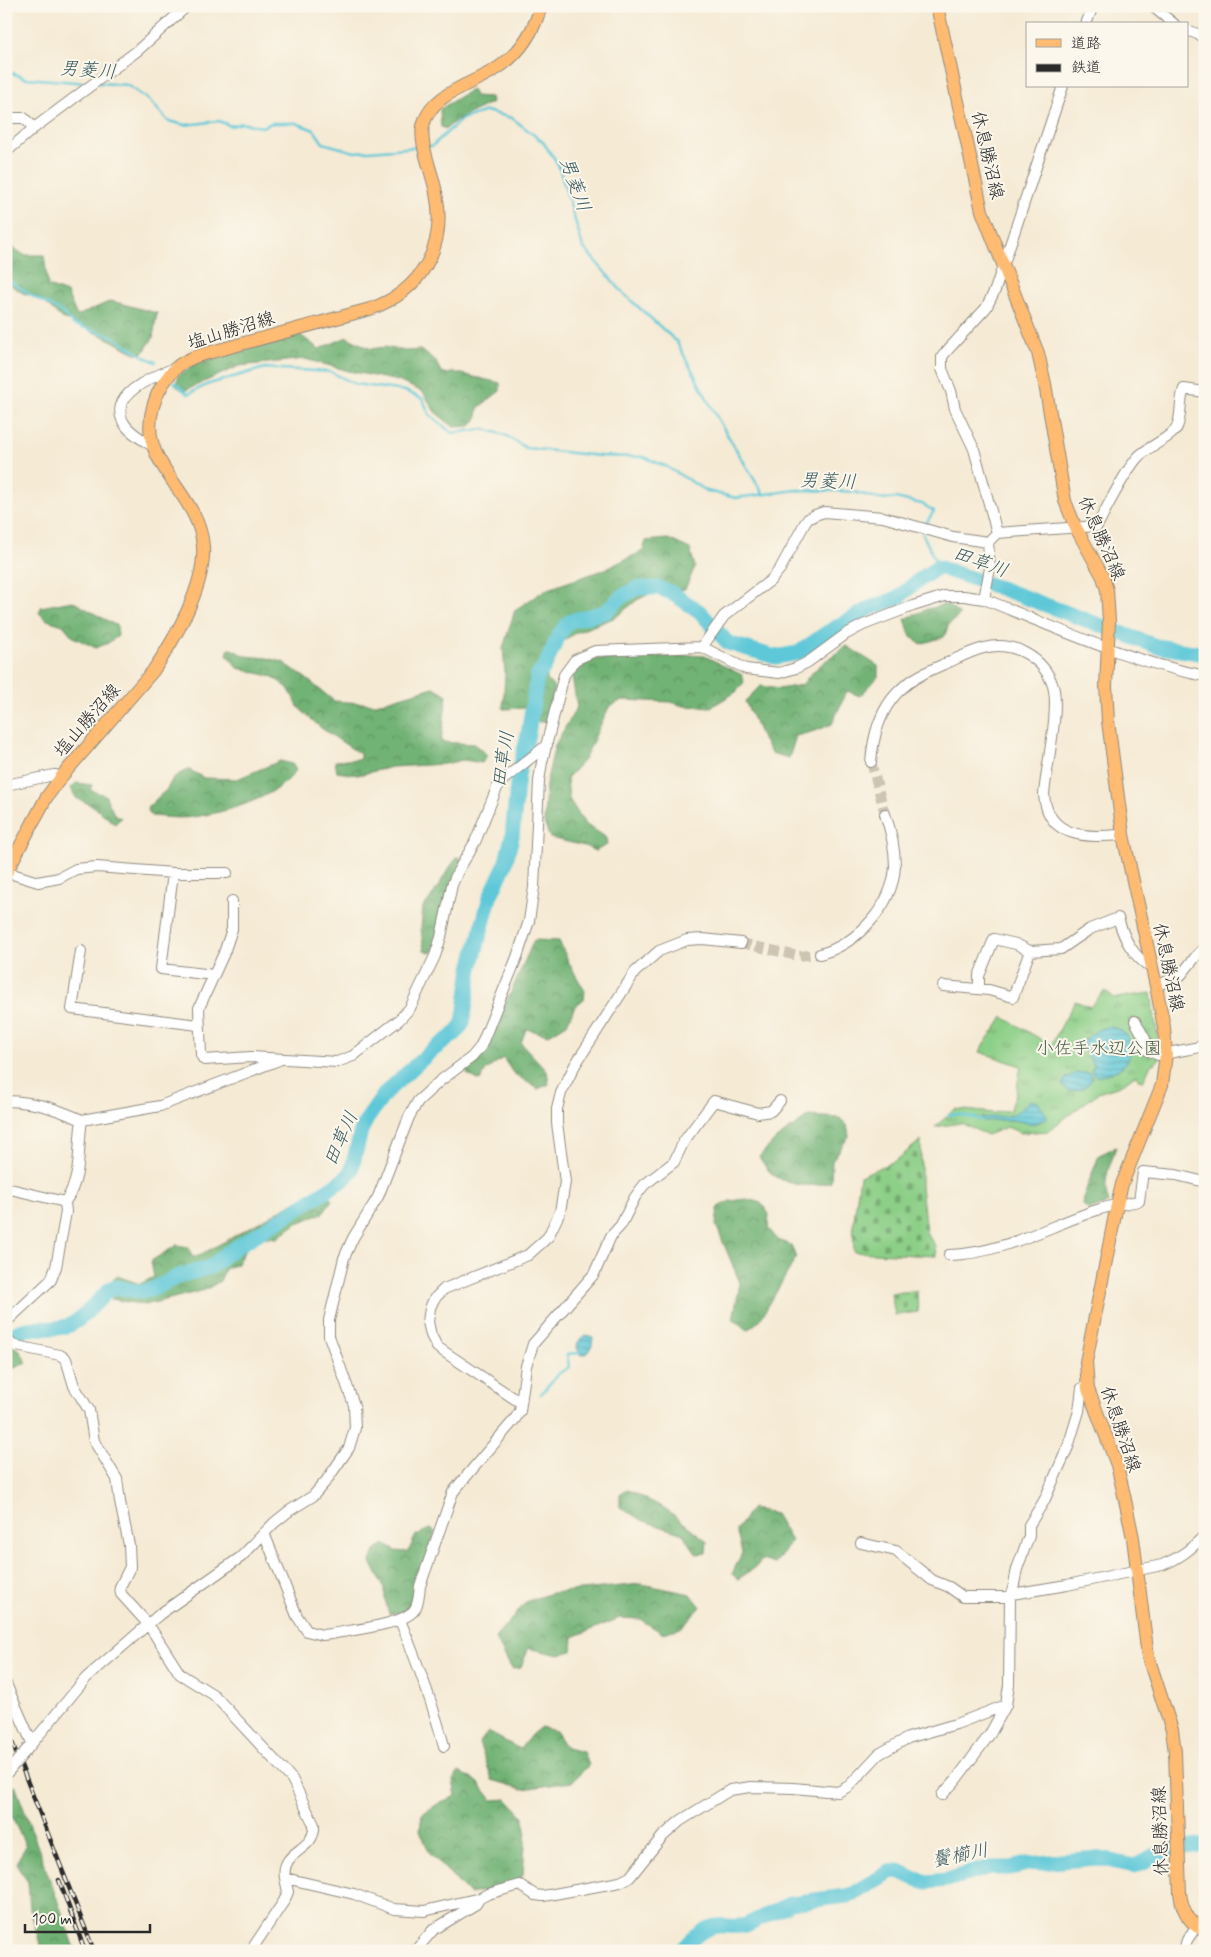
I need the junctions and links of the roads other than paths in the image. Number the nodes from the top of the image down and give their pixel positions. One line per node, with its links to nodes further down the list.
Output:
1 (187, 6): 12 (street)
2 (541, 6): 15 (main road, 塩山勝沼線)
3 (937, 6): 14 (main road, 休息勝沼線)
4 (1093, 6): 6 (street)
5 (1152, 6): 7 (street)
6 (1087, 22)
7 (1172, 22)
8 (1188, 30): 9 (street)
9 (1205, 38)
10 (1062, 88): 14 (street)
11 (6, 118): 12 (street)
12 (34, 128): 13 (street)
13 (6, 152)
14 (1004, 266): 18 (main road, 休息勝沼線); 19 (street)
15 (178, 367): 17 (main road, 塩山勝沼線); 17 (street)
16 (1205, 392): 18 (street)
17 (154, 447): 27 (main road, 塩山勝沼線)
18 (1076, 526): 19 (street); 22 (main road, 休息勝沼線)
19 (997, 533): 20 (street)
20 (988, 542): 21 (street); 23 (street)
21 (984, 599): 22 (street); 23 (street)
22 (1108, 643): 24 (street); 30 (main road, 休息勝沼線)
23 (702, 647): 25 (street)
24 (1205, 676)
25 (547, 744): 49 (street); 62 (street)
26 (871, 762): 30 (street)
27 (62, 776): 28 (street); 31 (main road, 塩山勝沼線)
28 (6, 785)
29 (885, 814): 39 (street)
30 (1123, 835): 40 (main road, 休息勝沼線)
31 (6, 873): 33 (street)
32 (227, 873): 33 (street)
33 (173, 874): 41 (street)
34 (232, 901): 41 (street)
35 (741, 943): 61 (street)
36 (1205, 948): 43 (street)
37 (81, 951): 46 (street)
38 (1030, 951): 40 (street); 44 (street); 44 (street)
39 (820, 954)
40 (1153, 969): 43 (main road, 休息勝沼線)
41 (214, 975): 46 (street)
42 (943, 986): 44 (street)
43 (1156, 986): 48 (main road, 休息勝沼線)
44 (979, 989)
45 (1135, 1021): 48 (street)
46 (198, 1025): 49 (street)
47 (1205, 1046): 48 (street)
48 (1166, 1054): 56 (main road, 休息勝沼線)
49 (282, 1059): 52 (street)
50 (6, 1101): 52 (street)
51 (780, 1101): 61 (street)
52 (82, 1120): 55 (street)
53 (1205, 1182): 56 (street)
54 (6, 1188): 55 (street)
55 (65, 1202): 58 (street)
56 (1117, 1205): 57 (street); 60 (main road, 休息勝沼線)
57 (950, 1255)
58 (6, 1322)
59 (9, 1341): 68 (street)
60 (1087, 1386): 65 (main road, 休息勝沼線); 66 (street)
61 (521, 1403): 67 (street)
62 (264, 1533): 67 (street); 68 (street)
63 (1205, 1535): 65 (street)
64 (861, 1543): 66 (street)
65 (1138, 1571): 66 (street); 77 (main road, 休息勝沼線)
66 (1011, 1596): 70 (street)
67 (400, 1620): 72 (street)
68 (148, 1624): 71 (street); 75 (street)
69 (6, 1684): 71 (street)
70 (1006, 1705): 74 (street); 76 (street)
71 (30, 1745): 73 (street, bridge)
72 (444, 1746)
73 (6, 1774)
74 (942, 1795)
75 (285, 1878): 76 (street); 78 (street)
76 (480, 1898): 79 (street)
77 (1200, 1929): 80 (street)
78 (253, 1951)
79 (415, 1951)
80 (1184, 1951)

